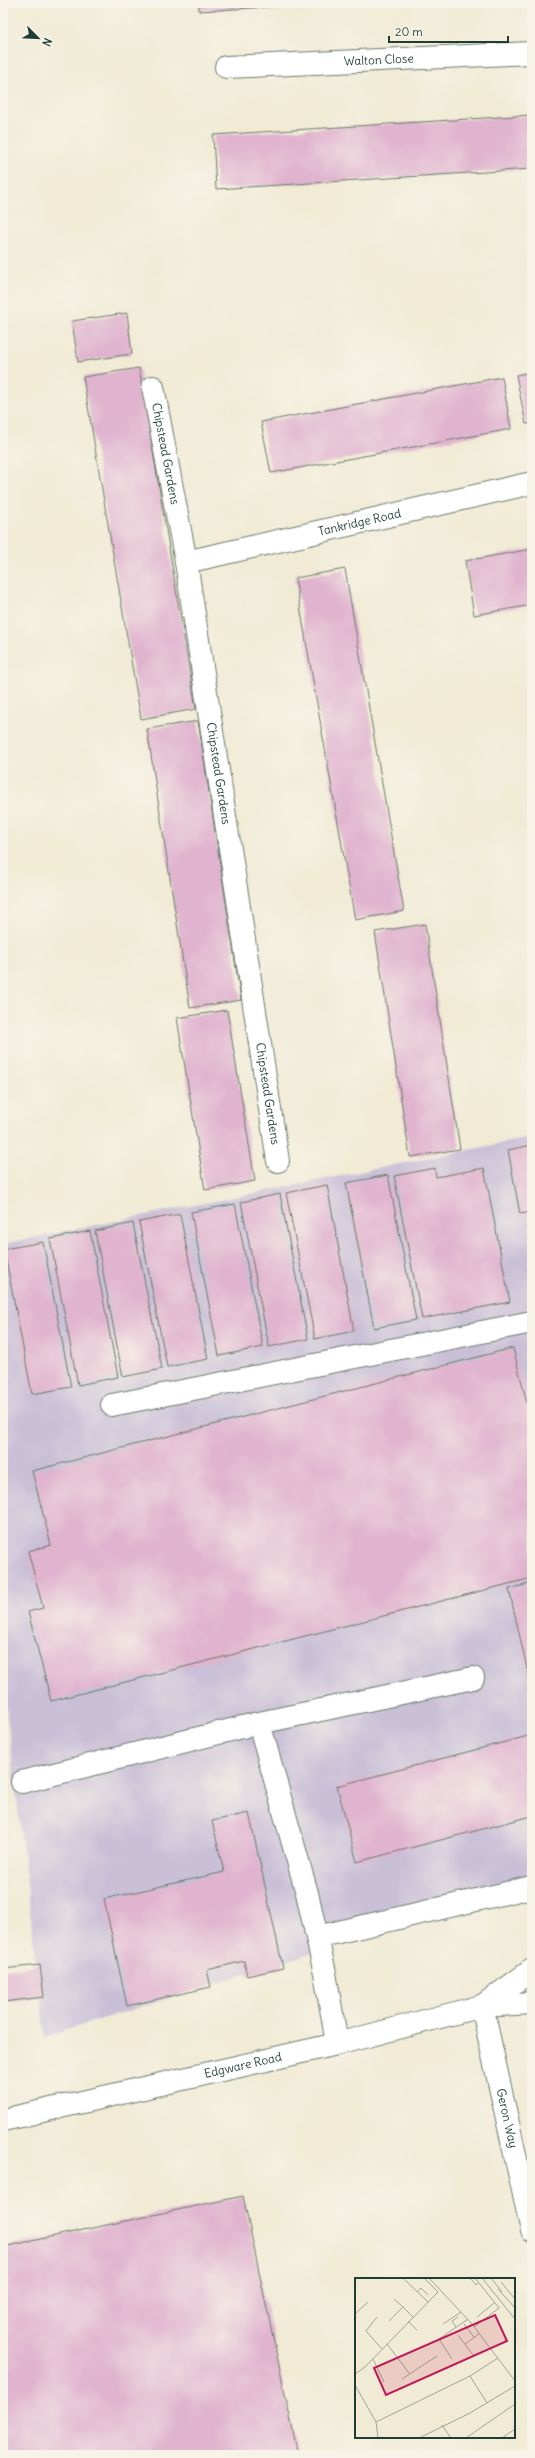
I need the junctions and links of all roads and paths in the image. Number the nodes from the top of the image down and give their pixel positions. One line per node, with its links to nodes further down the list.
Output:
1 (532, 53): 2 (street, Walton Close)
2 (226, 68)
3 (153, 387): 5 (street, Chipstead Gardens)
4 (532, 483): 5 (street, Tankridge Road)
5 (186, 562): 6 (street, Chipstead Gardens)
6 (278, 1161)
7 (532, 1322): 8 (street)
8 (112, 1404)
9 (473, 1678): 10 (street)
10 (259, 1723): 11 (street); 13 (street)
11 (22, 1782)
12 (532, 1887): 13 (street)
13 (317, 1937): 17 (street)
14 (532, 1970): 16 (street, Edgware Road)
15 (532, 2003): 16 (street, Edgware Road)
16 (482, 2006): 17 (street, Edgware Road); 19 (street, Geron Way)
17 (337, 2044): 18 (street, Edgware Road)
18 (3, 2120)
19 (532, 2231)

